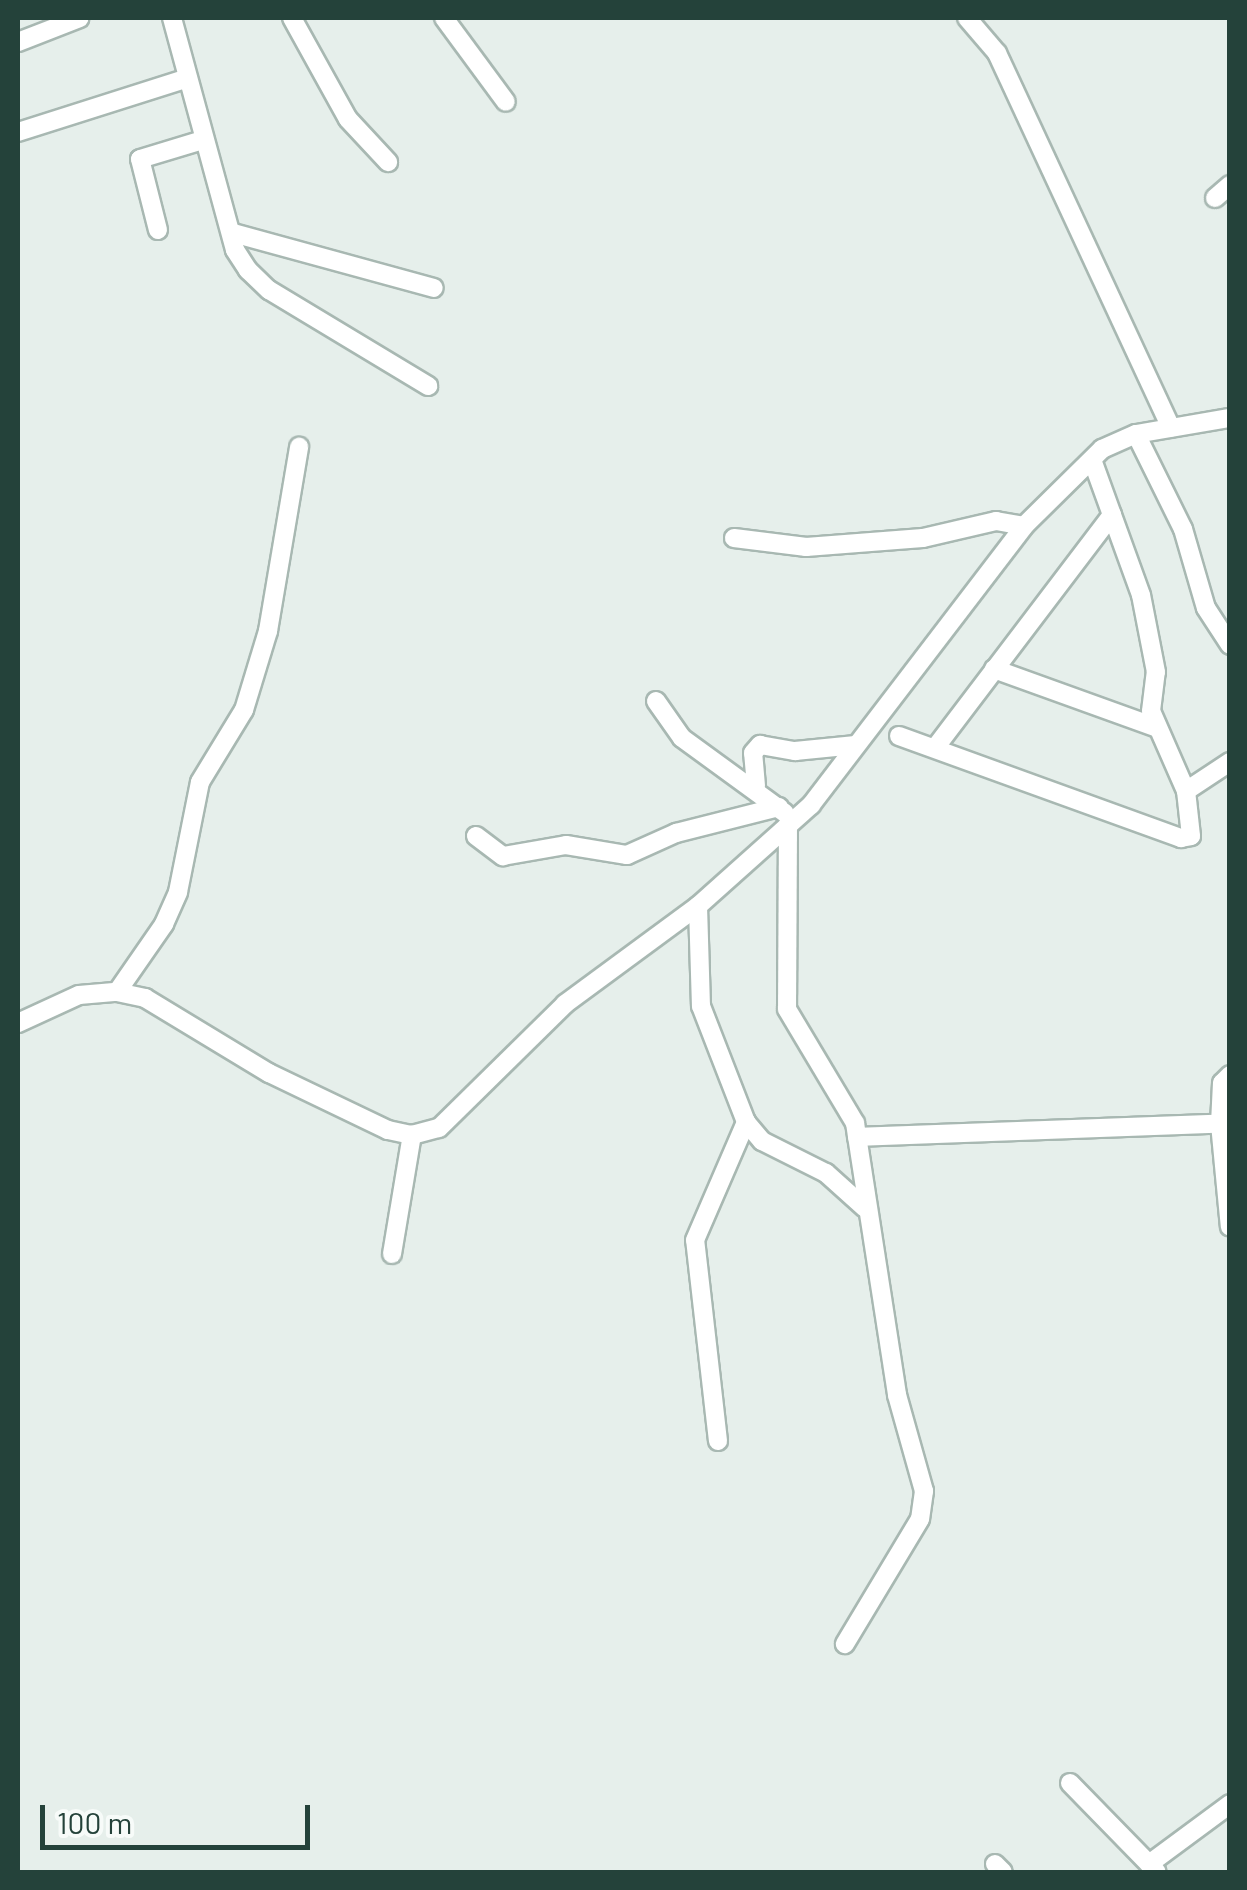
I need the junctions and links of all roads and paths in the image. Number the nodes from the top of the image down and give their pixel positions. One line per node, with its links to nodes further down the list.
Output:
1 (80, 18): 6 (street)
2 (172, 18): 7 (street)
3 (292, 18): 11 (street)
4 (444, 18): 8 (street)
5 (967, 18): 19 (street)
6 (18, 42)
7 (188, 78): 9 (street); 10 (street)
8 (506, 102)
9 (18, 132)
10 (203, 140): 14 (street); 15 (street)
11 (388, 162)
12 (1230, 186): 13 (street)
13 (1214, 198)
14 (158, 230)
15 (232, 234): 16 (street); 17 (street)
16 (434, 288)
17 (428, 386)
18 (1230, 418): 19 (street)
19 (1171, 428): 20 (street)
20 (1136, 434): 22 (street); 26 (street)
21 (299, 446): 39 (street)
22 (1092, 460): 23 (street); 24 (street)
23 (1112, 516): 27 (street); 29 (street)
24 (1024, 526): 25 (street); 31 (street)
25 (734, 538)
26 (1230, 645)
27 (994, 669): 29 (street); 32 (street)
28 (656, 702): 34 (street)
29 (1158, 728): 35 (street)
30 (899, 736): 32 (street)
31 (856, 745): 34 (street); 36 (street)
32 (935, 748): 35 (street)
33 (1230, 762): 35 (street)
34 (756, 786): 36 (street)
35 (1186, 791)
36 (786, 817): 37 (street); 38 (street); 45 (street)
37 (476, 836)
38 (698, 906): 42 (street); 44 (street)
39 (117, 992): 40 (street); 44 (street)
40 (18, 1023)
41 (1230, 1075): 43 (street)
42 (746, 1122): 46 (street); 49 (street)
43 (1220, 1124): 45 (street); 47 (street)
44 (412, 1135): 48 (street)
45 (857, 1137): 46 (street)
46 (868, 1213): 50 (street)
47 (1230, 1227)
48 (392, 1254)
49 (718, 1440)
50 (845, 1644)
51 (1070, 1784): 53 (street)
52 (1230, 1804): 53 (street)
53 (1153, 1868)

